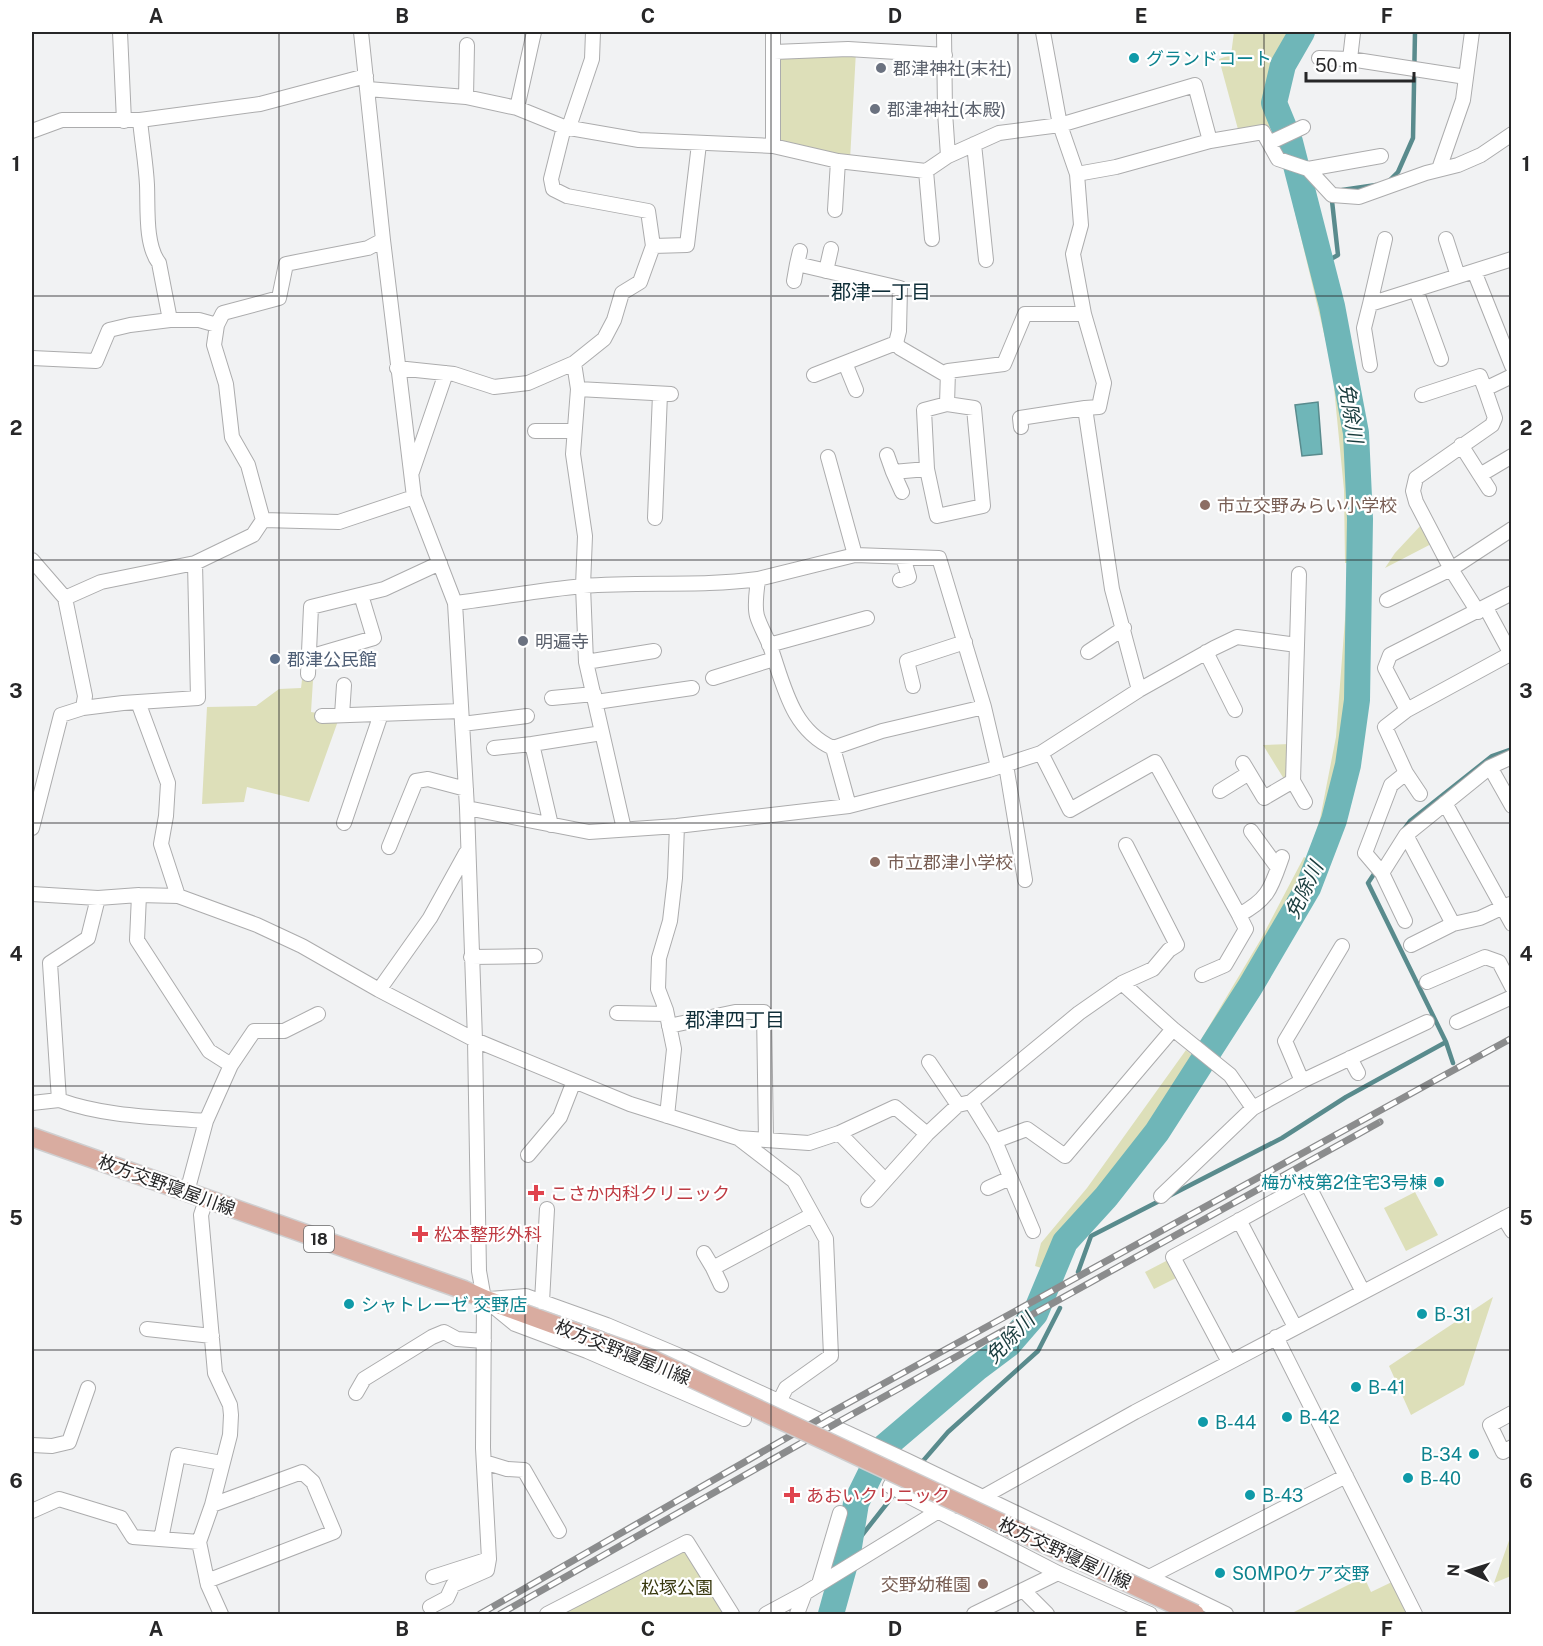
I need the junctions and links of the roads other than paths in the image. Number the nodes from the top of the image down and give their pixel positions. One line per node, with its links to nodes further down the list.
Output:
1 (120, 32): 20 (street)
2 (361, 32): 16 (street)
3 (534, 32): 18 (street)
4 (593, 32): 22 (street)
5 (773, 32): 11 (street)
6 (944, 32): 12 (street)
7 (1043, 32): 21 (street)
8 (1472, 32): 15 (street)
9 (1353, 33): 14 (street)
10 (467, 45): 17 (street)
11 (774, 52): 12 (street); 30 (street)
12 (945, 55): 31 (street)
13 (1319, 58): 14 (street)
14 (1350, 59): 15 (street)
15 (1466, 77): 35 (street)
16 (367, 83): 17 (street); 19 (street); 42 (street)
17 (466, 97): 18 (street)
18 (517, 108): 22 (street)
19 (140, 120): 20 (street); 54 (street)
20 (124, 121): 24 (street)
21 (1060, 125): 26 (street); 29 (street); 37 (street)
22 (566, 127): 28 (street); 43 (street)
23 (1303, 127): 27 (street)
24 (32, 131)
25 (1512, 134): 35 (street)
26 (1210, 141): 27 (street); 37 (street)
27 (1269, 143): 34 (street)
28 (699, 144): 30 (street); 43 (street)
29 (974, 144): 31 (street); 46 (street)
30 (773, 146): 33 (street)
31 (948, 156): 36 (street)
32 (1381, 156): 34 (street)
33 (838, 161): 36 (street); 38 (street)
34 (1308, 169): 35 (street)
35 (1439, 170)
36 (926, 171): 39 (street)
37 (1077, 174): 53 (street)
38 (835, 210)
39 (933, 239)
40 (1385, 239): 52 (street)
41 (1446, 239): 49 (street)
42 (383, 240): 55 (street); 63 (street)
43 (652, 246): 59 (street)
44 (831, 249): 47 (street)
45 (1512, 259): 48 (street)
46 (986, 260)
47 (826, 271): 50 (street); 56 (street)
48 (1474, 271): 49 (street); 62 (street)
49 (1458, 276): 51 (street)
50 (794, 281)
51 (1416, 290): 52 (street); 58 (street)
52 (1370, 304): 61 (street)
53 (1084, 314): 66 (street); 73 (street)
54 (170, 320): 55 (street); 57 (street)
55 (217, 325): 89 (street)
56 (896, 343): 60 (street); 66 (street)
57 (32, 358)
58 (1441, 359)
59 (574, 363): 64 (street); 68 (street)
60 (845, 363): 65 (street); 70 (street)
61 (1370, 365)
62 (1512, 366)
63 (397, 368): 64 (street); 83 (street)
64 (446, 374): 83 (street)
65 (814, 375)
66 (948, 376): 72 (street)
67 (1512, 376): 69 (street)
68 (578, 389): 76 (street); 88 (street)
69 (1485, 389): 71 (street); 77 (street)
70 (856, 390)
71 (1422, 396)
72 (948, 404): 81 (street); 81 (street)
73 (1085, 408): 74 (street); 108 (street)
74 (1020, 418)
75 (536, 430): 76 (street)
76 (573, 431): 100 (street)
77 (1461, 445): 84 (street); 96 (street)
78 (887, 454): 82 (street)
79 (1512, 456): 84 (street)
80 (828, 457): 91 (street)
81 (927, 469): 82 (street)
82 (893, 472): 86 (street)
83 (411, 474): 87 (street)
84 (1480, 475): 85 (street)
85 (1489, 489)
86 (902, 492)
87 (414, 497): 89 (street); 95 (street)
88 (655, 518)
89 (263, 520): 94 (street)
90 (1512, 529): 96 (street)
91 (855, 555): 92 (street); 98 (street)
92 (903, 557): 99 (street); 109 (street)
93 (32, 561): 103 (street)
94 (195, 563): 103 (street); 126 (street)
95 (440, 563): 102 (street); 105 (street)
96 (1451, 569): 104 (street); 106 (street)
97 (1299, 574): 110 (street)
98 (758, 579): 100 (street); 112 (street)
99 (900, 580)
100 (583, 586): 105 (street); 117 (street)
101 (1512, 593): 106 (street)
102 (361, 595): 116 (street); 116 (street)
103 (65, 598): 128 (street)
104 (1388, 600)
105 (455, 603): 135 (street)
106 (1482, 610): 115 (street); 130 (street)
107 (859, 623): 112 (street)
108 (1124, 628): 113 (street); 123 (street)
109 (965, 642): 121 (street); 127 (street)
110 (1297, 645): 114 (street); 145 (street)
111 (654, 651): 117 (street)
112 (772, 652): 119 (street); 139 (street)
113 (1088, 652)
114 (1206, 652): 123 (street); 129 (street)
115 (1511, 655): 130 (street)
116 (309, 657): 118 (street)
117 (586, 663): 125 (street)
118 (308, 674)
119 (714, 678)
120 (344, 685): 132 (street)
121 (913, 686)
122 (692, 688): 125 (street)
123 (1140, 690): 140 (street)
124 (552, 698): 125 (street)
125 (595, 698): 136 (street)
126 (138, 702): 128 (street); 168 (street)
127 (984, 707): 139 (street); 142 (street)
128 (82, 708): 157 (street)
129 (1235, 710)
130 (1407, 710): 144 (street)
131 (381, 714): 132 (street); 135 (street); 154 (street)
132 (342, 715): 133 (street)
133 (322, 716)
134 (527, 716): 135 (street)
135 (461, 718): 146 (street)
136 (602, 733): 137 (street); 158 (street)
137 (532, 744): 138 (street); 155 (street)
138 (494, 748)
139 (833, 748): 151 (street)
140 (1041, 753): 142 (street); 171 (street)
141 (1512, 757): 143 (street)
142 (1002, 766): 151 (street); 165 (street)
143 (1490, 767): 150 (street); 152 (street)
144 (1406, 773): 148 (street); 164 (street)
145 (1293, 781): 147 (street); 149 (street)
146 (465, 789): 153 (street); 162 (street)
147 (1220, 791)
148 (1420, 794)
149 (1305, 802)
150 (1445, 803): 160 (street); 170 (street)
151 (849, 806): 156 (street)
152 (1512, 806)
153 (467, 808): 155 (street); 163 (street)
154 (344, 823)
155 (551, 825): 158 (street)
156 (677, 826): 158 (street); 188 (street)
157 (32, 828)
158 (624, 829)
159 (1251, 831): 171 (street)
160 (1406, 835): 164 (street); 173 (street)
161 (1126, 845): 182 (street)
162 (389, 847)
163 (467, 852): 178 (street); 184 (street)
164 (1382, 872): 172 (street)
165 (1025, 880)
166 (32, 894): 169 (street)
167 (139, 896): 168 (street); 169 (street); 195 (street)
168 (178, 896): 184 (street)
169 (98, 898): 199 (street)
170 (1508, 905): 173 (street); 174 (street)
171 (1239, 915): 180 (street)
172 (1405, 921)
173 (1453, 924): 175 (street)
174 (1512, 924)
175 (1411, 945)
176 (1342, 946): 197 (street)
177 (535, 956): 178 (street)
178 (471, 957): 192 (street)
179 (1505, 959): 181 (street); 183 (street)
180 (1207, 968)
181 (1427, 982)
182 (1122, 983): 191 (street); 201 (street)
183 (1512, 987)
184 (379, 990): 192 (street)
185 (1512, 997): 190 (street)
186 (318, 1014): 195 (street)
187 (617, 1014): 188 (street)
188 (668, 1020): 203 (street); 209 (street)
189 (1427, 1022): 193 (street)
190 (1456, 1022)
191 (1173, 1029): 202 (street); 210 (street)
192 (475, 1040): 198 (street); 229 (street)
193 (1350, 1058): 196 (street); 197 (street)
194 (929, 1062): 201 (street)
195 (231, 1065): 204 (street)
196 (1358, 1073)
197 (1302, 1080): 202 (street)
198 (574, 1081): 203 (street); 211 (street)
199 (59, 1100): 200 (street); 204 (street)
200 (32, 1103)
201 (965, 1104): 206 (street); 210 (street)
202 (1253, 1108): 216 (street)
203 (667, 1116): 208 (street)
204 (206, 1121): 215 (street)
205 (839, 1133): 206 (street); 209 (street); 213 (street)
206 (927, 1134): 213 (street)
207 (32, 1137): 215 (main road, 枚方交野寝屋川線 / 18)
208 (738, 1138): 209 (street); 220 (street)
209 (766, 1140)
210 (995, 1141): 212 (street)
211 (528, 1155)
212 (1010, 1178): 214 (street); 224 (street)
213 (884, 1179): 218 (street)
214 (988, 1188)
215 (187, 1192): 217 (main road, 枚方交野寝屋川線 / 18)
216 (1161, 1196)
217 (206, 1200): 229 (main road, 枚方交野寝屋川線 / 18); 233 (street)
218 (868, 1200)
219 (547, 1209): 230 (street)
220 (812, 1215): 226 (street); 239 (street)
221 (1508, 1216): 223 (street); 228 (street)
222 (1239, 1220): 228 (street); 231 (street); 236 (street)
223 (1512, 1231)
224 (1033, 1232)
225 (704, 1253): 226 (street)
226 (713, 1268): 227 (street)
227 (721, 1285)
228 (1363, 1292): 231 (street)
229 (484, 1299): 230 (street); 235 (street); 241 (street); 273 (main road, 枚方交野寝屋川線 / 18, bridge)
230 (542, 1302): 239 (street)
231 (1295, 1327): 234 (street)
232 (147, 1329): 233 (street)
233 (212, 1336): 246 (street)
234 (1276, 1337): 236 (street); 247 (street)
235 (484, 1341): 238 (street); 245 (street)
236 (1229, 1362): 248 (street)
237 (87, 1388): 242 (street)
238 (356, 1393)
239 (779, 1402): 244 (street)
240 (1512, 1413): 243 (street)
241 (744, 1419)
242 (32, 1445)
243 (1512, 1447)
244 (908, 1461): 248 (street); 251 (street)
245 (484, 1462): 253 (street); 256 (street)
246 (222, 1463): 249 (street); 254 (street)
247 (1346, 1476): 259 (street); 275 (street)
248 (981, 1498): 251 (street); 259 (street)
249 (212, 1505): 255 (street); 260 (street)
250 (32, 1511): 254 (street)
251 (937, 1512): 257 (street); 261 (street)
252 (840, 1513): 261 (street)
253 (559, 1531)
254 (161, 1539): 255 (street)
255 (199, 1542): 260 (street)
256 (489, 1559): 258 (street); 264 (street)
257 (1058, 1573): 262 (street); 272 (street)
258 (433, 1577)
259 (1149, 1577): 274 (street)
260 (207, 1581): 265 (street)
261 (822, 1582): 263 (street)
262 (1023, 1590): 270 (street); 271 (street)
263 (805, 1593): 268 (street); 269 (street)
264 (430, 1607)
265 (221, 1614)
266 (546, 1614): 267 (street)
267 (732, 1614)
268 (766, 1614)
269 (797, 1614)
270 (974, 1614)
271 (1047, 1614)
272 (1150, 1614)
273 (1195, 1614)
274 (1226, 1614)
275 (1415, 1614)

